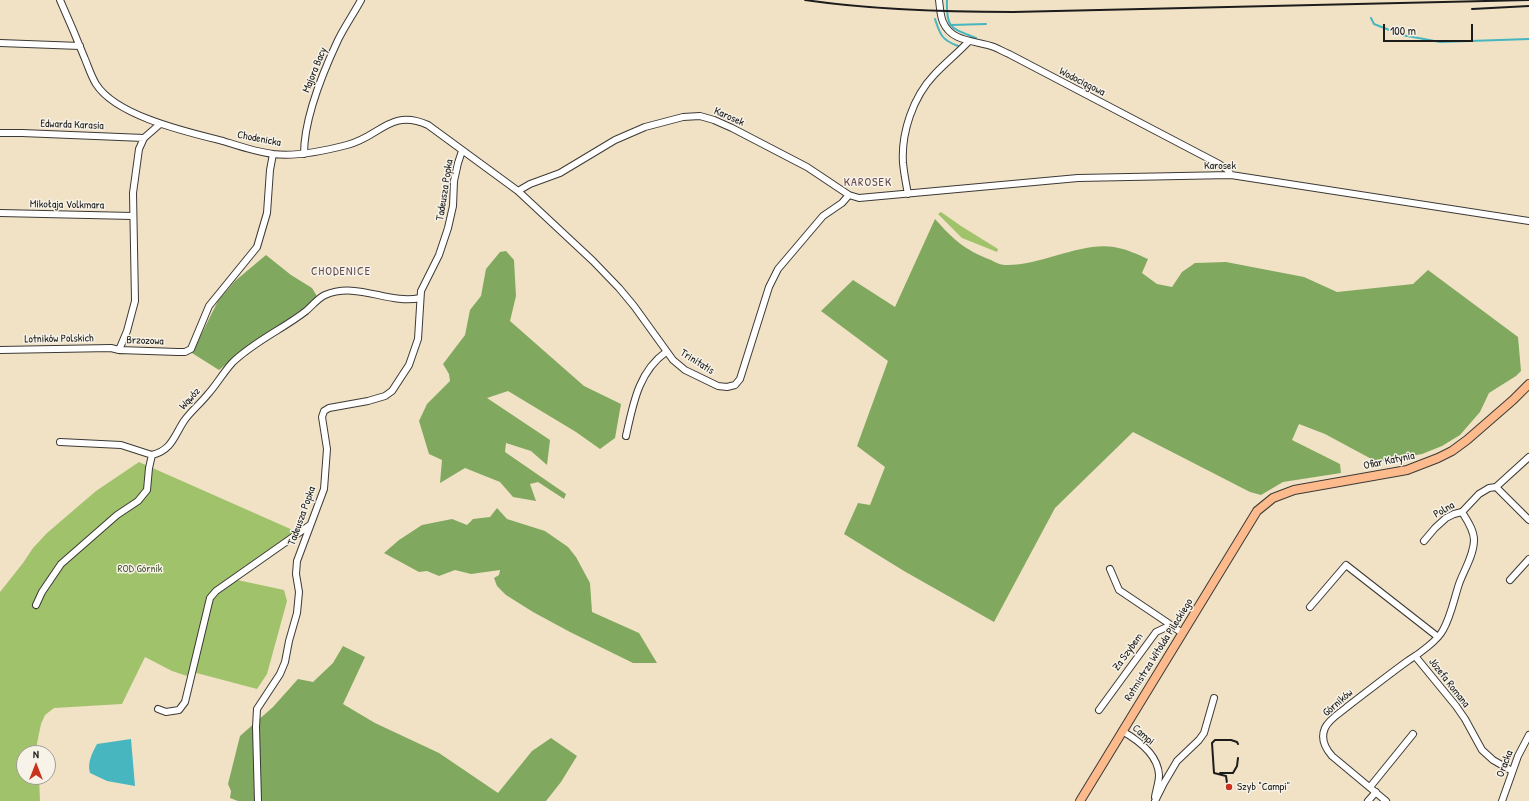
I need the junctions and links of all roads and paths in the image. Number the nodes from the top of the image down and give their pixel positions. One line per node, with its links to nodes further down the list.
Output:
1 (60, 0): 6 (street, Chodenicka)
2 (361, 0): 12 (street, Majora Bacy)
3 (939, 0): 4 (street, Wodociągowa)
4 (969, 41): 13 (street, Wodociągowa); 15 (street)
5 (0, 43): 6 (street)
6 (80, 46): 7 (street, Chodenicka)
7 (160, 124): 9 (street, Brzozowa); 11 (street, Chodenicka)
8 (0, 133): 9 (street, Edwarda Karasia)
9 (144, 138): 18 (street, Brzozowa)
10 (462, 151): 12 (street, Chodenicka); 14 (street, Chodenicka); 20 (street, Tadeusza Popka)
11 (273, 154): 12 (street, Chodenicka); 22 (street, Brzozowa)
12 (304, 154)
13 (1231, 175): 15 (street, Karosek); 19 (street, Karosek)
14 (518, 191): 16 (street, Karosek); 23 (street, Trinitatis)
15 (908, 194): 16 (street, Karosek)
16 (849, 195): 23 (street, Trinitatis)
17 (0, 213): 18 (street, Mikołaja Volkmara)
18 (133, 216): 22 (street, Brzozowa)
19 (1529, 220)
20 (420, 298): 27 (street, Wąwóz); 33 (street, Tadeusza Popka)
21 (0, 350): 22 (street, Lotników Polskich)
22 (119, 350)
23 (666, 352): 25 (street)
24 (1529, 384): 30 (main road, Ofiar Katynia)
25 (626, 436)
26 (60, 442): 27 (street)
27 (152, 455): 38 (street)
28 (1529, 457): 29 (street, Polna)
29 (1496, 487): 31 (street, Polna); 32 (street)
30 (1257, 510): 41 (main road, Rotmistrza Witolda Pileckiego)
31 (1462, 512): 34 (street, Polna); 42 (street, Józefa Romana)
32 (1529, 520)
33 (310, 525): 45 (street); 53 (street, Tadeusza Popka)
34 (1424, 541)
35 (1529, 559): 37 (street)
36 (1110, 569): 40 (street)
37 (1510, 580)
38 (36, 605)
39 (1310, 607): 42 (street)
40 (1171, 625): 41 (street); 46 (street, Za Szybem)
41 (1182, 633): 47 (main road, Rotmistrza Witolda Pileckiego)
42 (1438, 637): 43 (street, Józefa Romana)
43 (1416, 656): 50 (street, Józefa Romana); 51 (street, Górników)
44 (1214, 698): 55 (street)
45 (158, 709)
46 (1100, 710)
47 (1122, 730): 54 (main road, Rotmistrza Witolda Pileckiego); 55 (street, Campi)
48 (1413, 734): 51 (street)
49 (1529, 735): 50 (street, Oracka)
50 (1512, 771): 58 (street, Oracka)
51 (1370, 787): 52 (street, Górników)
52 (1376, 792): 56 (street); 57 (street, Górników)
53 (258, 801)
54 (1080, 801)
55 (1155, 801)
56 (1368, 801)
57 (1386, 801)
58 (1502, 801)

